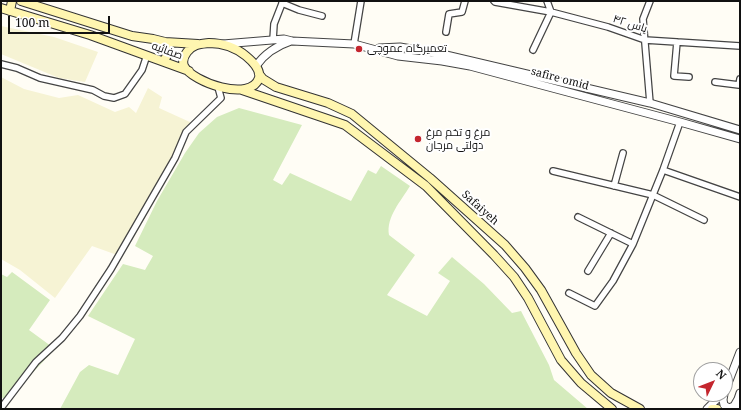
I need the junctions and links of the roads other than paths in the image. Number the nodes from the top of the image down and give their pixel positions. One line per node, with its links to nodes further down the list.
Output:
1 (12, 1): 10 (main road)
2 (21, 1): 17 (main road, صفائیه)
3 (361, 1): 21 (street)
4 (465, 1): 13 (street)
5 (494, 1): 11 (street, یاس ۴۲)
6 (547, 1): 11 (street)
7 (650, 1): 15 (street)
8 (282, 2): 12 (street); 14 (street)
9 (1, 8): 10 (main road, صفائیه)
10 (10, 11): 25 (main road, صفائیه)
11 (551, 12): 15 (street, یاس ۴۲); 24 (street)
12 (322, 16)
13 (446, 32)
14 (273, 40): 16 (street, safire omid); 20 (street, safire omid)
15 (645, 40): 18 (street, یاس ۴۲); 36 (street)
16 (292, 41): 21 (street, safire omid); 28 (street)
17 (165, 42): 19 (main road, صفائیه); 26 (main road)
18 (677, 42): 22 (street, یاس ۴۲); 31 (street)
19 (198, 44): 20 (main road, صفائیه); 29 (main road)
20 (221, 44): 28 (main road, صفائیه)
21 (354, 44): 23 (street, safire omid)
22 (740, 46)
23 (373, 48): 36 (street, safire omid); 37 (street, safire omid)
24 (533, 50)
25 (147, 55): 26 (main road, صفائیه); 27 (street)
26 (163, 61): 29 (main road, صفائیه)
27 (1, 64)
28 (256, 66): 30 (main road)
29 (189, 71): 34 (main road, صفائیه)
30 (259, 74): 35 (main road); 58 (main road, Safaiyeh)
31 (689, 77)
32 (740, 79): 33 (street)
33 (715, 82)
34 (218, 87): 35 (main road, Safaiyeh); 56 (street)
35 (242, 90): 57 (main road, Safaiyeh)
36 (650, 103): 38 (street, safire omid)
37 (680, 122): 39 (street, safire omid); 41 (street)
38 (740, 130)
39 (740, 139)
40 (623, 153): 43 (street)
41 (663, 170): 44 (street); 45 (street)
42 (553, 171): 43 (street)
43 (614, 186): 44 (street)
44 (653, 195): 47 (street); 49 (street)
45 (740, 197)
46 (578, 217): 48 (street)
47 (704, 220)
48 (611, 233): 49 (street); 50 (street)
49 (633, 244): 51 (street)
50 (588, 271)
51 (569, 293)
52 (740, 352): 53 (street)
53 (733, 370)
54 (739, 396): 55 (street); 61 (street)
55 (723, 402)
56 (1, 408)
57 (612, 409)
58 (640, 409)
59 (712, 409): 60 (main road)
60 (717, 409)
61 (739, 409)

